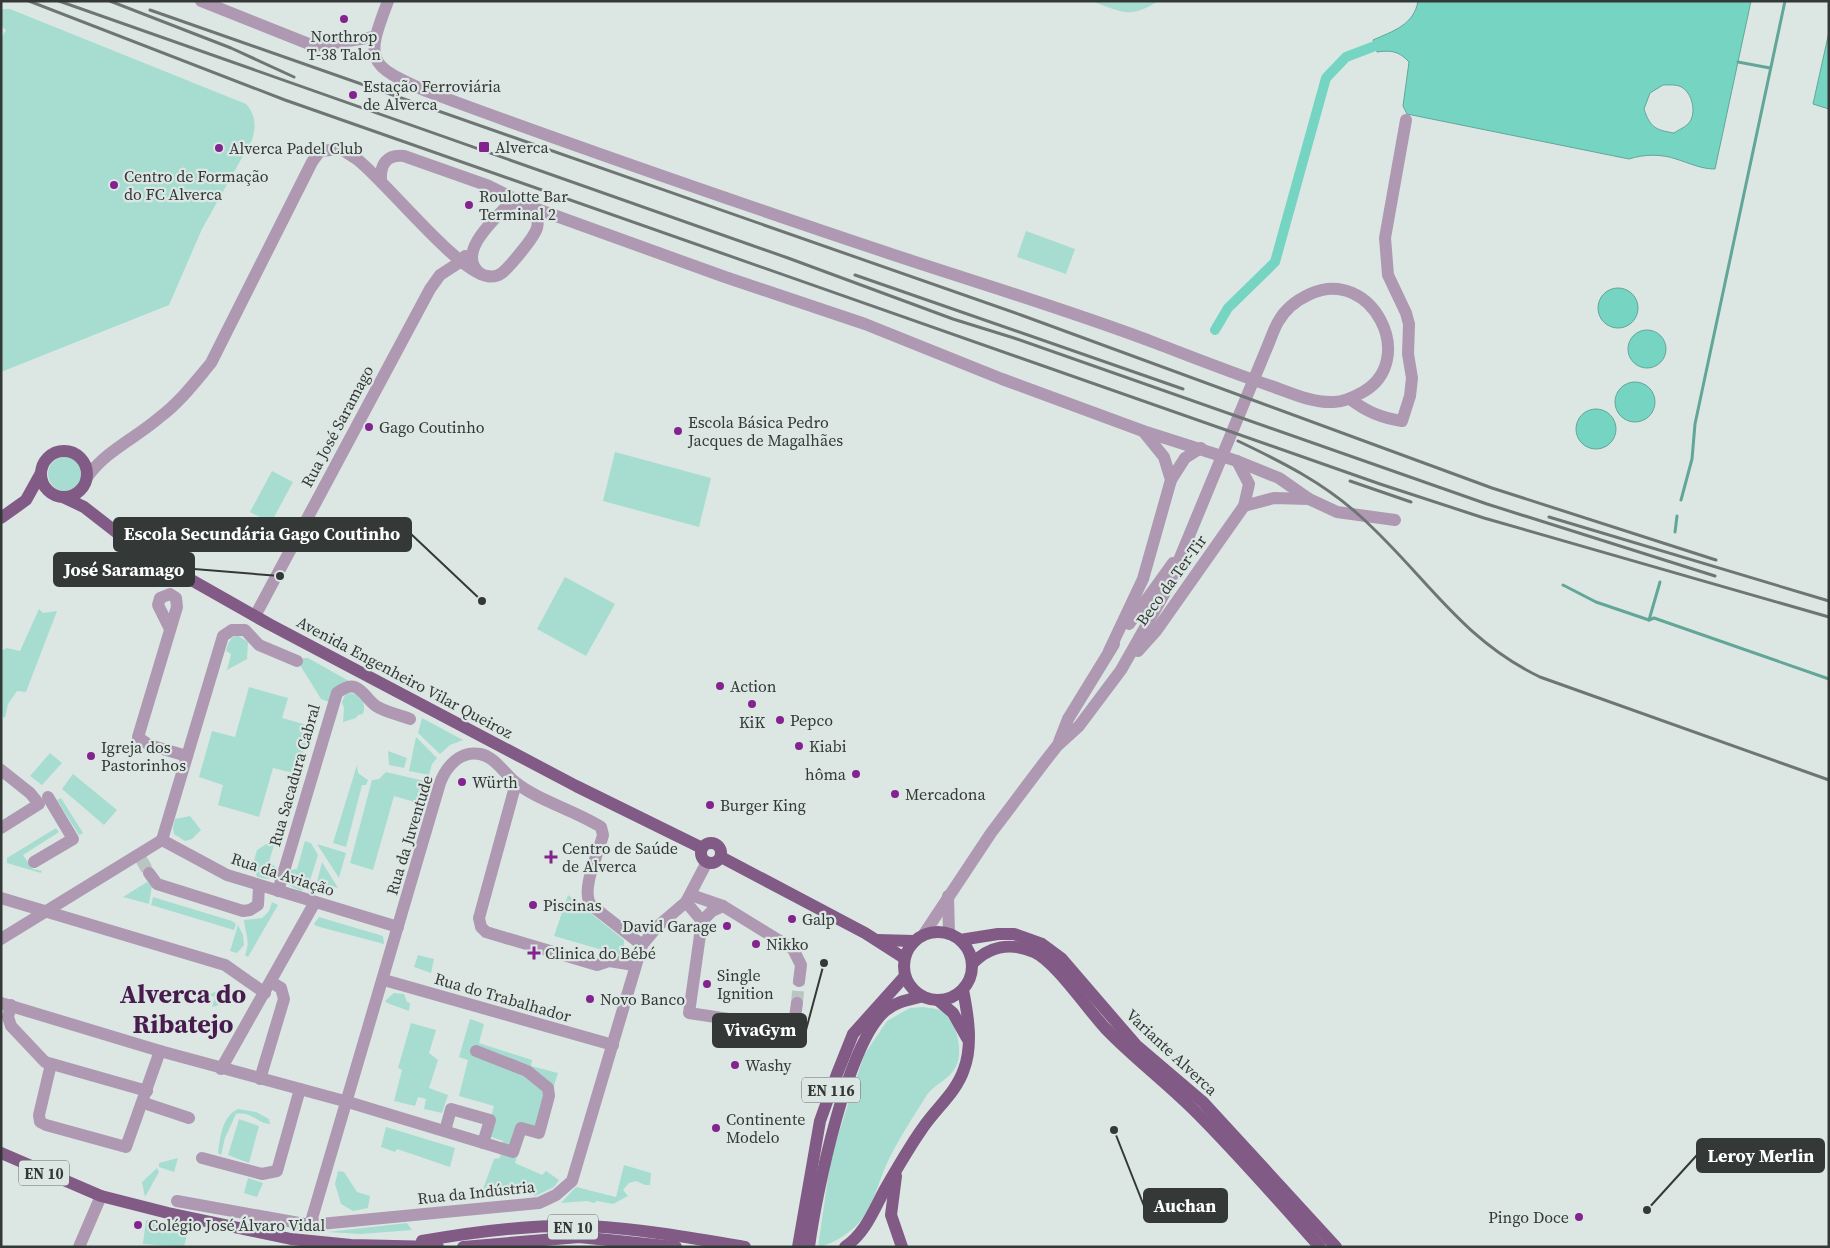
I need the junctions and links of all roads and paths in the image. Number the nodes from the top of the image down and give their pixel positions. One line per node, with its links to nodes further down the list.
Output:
1 (201, 1): 3 (street)
2 (388, 1): 3 (street)
3 (374, 37): 12 (street)
4 (1406, 120): 12 (street)
5 (381, 181): 6 (street); 10 (street); 17 (street)
6 (529, 207): 7 (street); 8 (street); 9 (street, Rua José Saramago)
7 (573, 223): 8 (street); 13 (street)
8 (536, 232): 11 (street)
9 (475, 244): 10 (street, Rua José Saramago); 11 (street)
10 (460, 262): 11 (street); 27 (street, Rua José Saramago)
11 (481, 274)
12 (1350, 398): 26 (street)
13 (1144, 430): 14 (street); 18 (street)
14 (1201, 448): 15 (street); 18 (street)
15 (1238, 461): 20 (street); 22 (street, Beco da Ter-Tir)
16 (41, 474): 17 (main road); 19 (main road); 21 (main road)
17 (87, 480): 19 (main road); 24 (main road, Avenida Engenheiro Vilar Queiroz)
18 (1171, 480): 29 (street)
19 (60, 497): 21 (main road); 24 (main road, Avenida Engenheiro Vilar Queiroz)
20 (1309, 499): 22 (street); 25 (street)
21 (26, 500): 23 (main road)
22 (1244, 506): 31 (street, Beco da Ter-Tir)
23 (1, 518)
24 (102, 519): 27 (main road, Avenida Engenheiro Vilar Queiroz)
25 (1395, 520)
26 (1183, 549): 29 (street); 31 (street)
27 (255, 616): 40 (main road, Avenida Engenheiro Vilar Queiroz)
28 (170, 629): 34 (street)
29 (1109, 651): 33 (street)
30 (297, 661): 34 (street)
31 (1121, 670): 33 (street)
32 (410, 719): 46 (street, Rua Sacadura Cabral)
33 (1057, 746): 47 (street)
34 (187, 756): 39 (street)
35 (1, 770): 37 (street)
36 (516, 783): 54 (street, Rua da Juventude); 60 (street, Rua da Juventude); 63 (street)
37 (43, 800): 38 (street); 42 (street)
38 (1, 828)
39 (162, 840): 45 (street, Rua da Aviação); 52 (street)
40 (702, 848): 41 (main road, Avenida Engenheiro Vilar Queiroz); 43 (main road)
41 (720, 857): 43 (main road); 58 (main road, Avenida Engenheiro Vilar Queiroz)
42 (34, 862)
43 (707, 862): 49 (street, Rua da Indústria)
44 (149, 873): 45 (street)
45 (259, 886): 46 (street, Rua da Aviação)
46 (278, 891): 50 (street, Rua da Aviação)
47 (948, 896): 55 (street); 57 (street)
48 (1, 898): 52 (street)
49 (689, 898): 51 (street); 53 (street); 60 (street, Rua da Indústria)
50 (315, 902): 54 (street, Rua da Aviação); 67 (street)
51 (723, 906): 53 (street); 66 (street)
52 (46, 911): 56 (street); 67 (street)
53 (702, 922): 71 (street)
54 (398, 927): 65 (street, Rua da Juventude)
55 (949, 934): 57 (main road); 59 (main road)
56 (2, 936)
57 (919, 938): 58 (main road, Avenida Engenheiro Vilar Queiroz); 61 (main road)
58 (876, 940): 61 (main road, Avenida Engenheiro Vilar Queiroz)
59 (960, 940): 62 (main road); 107 (main road, Variante Alverca)
60 (642, 945): 63 (street, Rua da Indústria)
61 (904, 958): 64 (main road)
62 (972, 964): 68 (main road); 106 (main road, Variante Alverca)
63 (634, 965): 74 (street, Rua da Indústria)
64 (905, 976): 69 (main road); 92 (main road, EN 116)
65 (384, 980): 74 (street, Rua do Trabalhador); 82 (street, Rua da Juventude)
66 (799, 981)
67 (268, 987): 78 (street); 79 (street)
68 (962, 990): 70 (main road); 73 (main road)
69 (920, 997): 70 (main road, EN 116); 92 (main road, EN 116)
70 (939, 1000): 73 (main road)
71 (797, 1003)
72 (6, 1004): 75 (street); 77 (street)
73 (967, 1038): 88 (main road)
74 (613, 1045): 91 (street, Rua da Indústria)
75 (160, 1051): 78 (street); 81 (street)
76 (476, 1051): 85 (street)
77 (52, 1064): 81 (street); 81 (street)
78 (222, 1069): 79 (street)
79 (260, 1079): 80 (street)
80 (300, 1089): 82 (street); 87 (street)
81 (145, 1097): 83 (street)
82 (348, 1102): 84 (street); 91 (street, Rua da Juventude)
83 (190, 1118)
84 (445, 1131): 85 (street); 85 (street)
85 (483, 1143)
86 (1, 1153): 89 (main road, EN 10)
87 (202, 1158)
88 (896, 1169): 104 (main road); 105 (main road)
89 (101, 1196): 94 (main road, EN 10); 96 (street)
90 (176, 1201): 91 (street, Rua da Indústria)
91 (310, 1225)
92 (806, 1225): 102 (main road, EN 116); 103 (main road, EN 116)
93 (553, 1240): 98 (main road, EN 10); 99 (main road); 100 (main road, EN 10)
94 (353, 1246): 95 (main road, EN 10)
95 (400, 1246): 97 (main road, EN 10); 101 (main road, EN 10)
96 (79, 1247)
97 (438, 1247)
98 (463, 1247)
99 (580, 1247)
100 (676, 1247)
101 (745, 1247)
102 (798, 1247)
103 (809, 1247)
104 (845, 1247)
105 (902, 1247)
106 (1320, 1247)
107 (1336, 1247)

